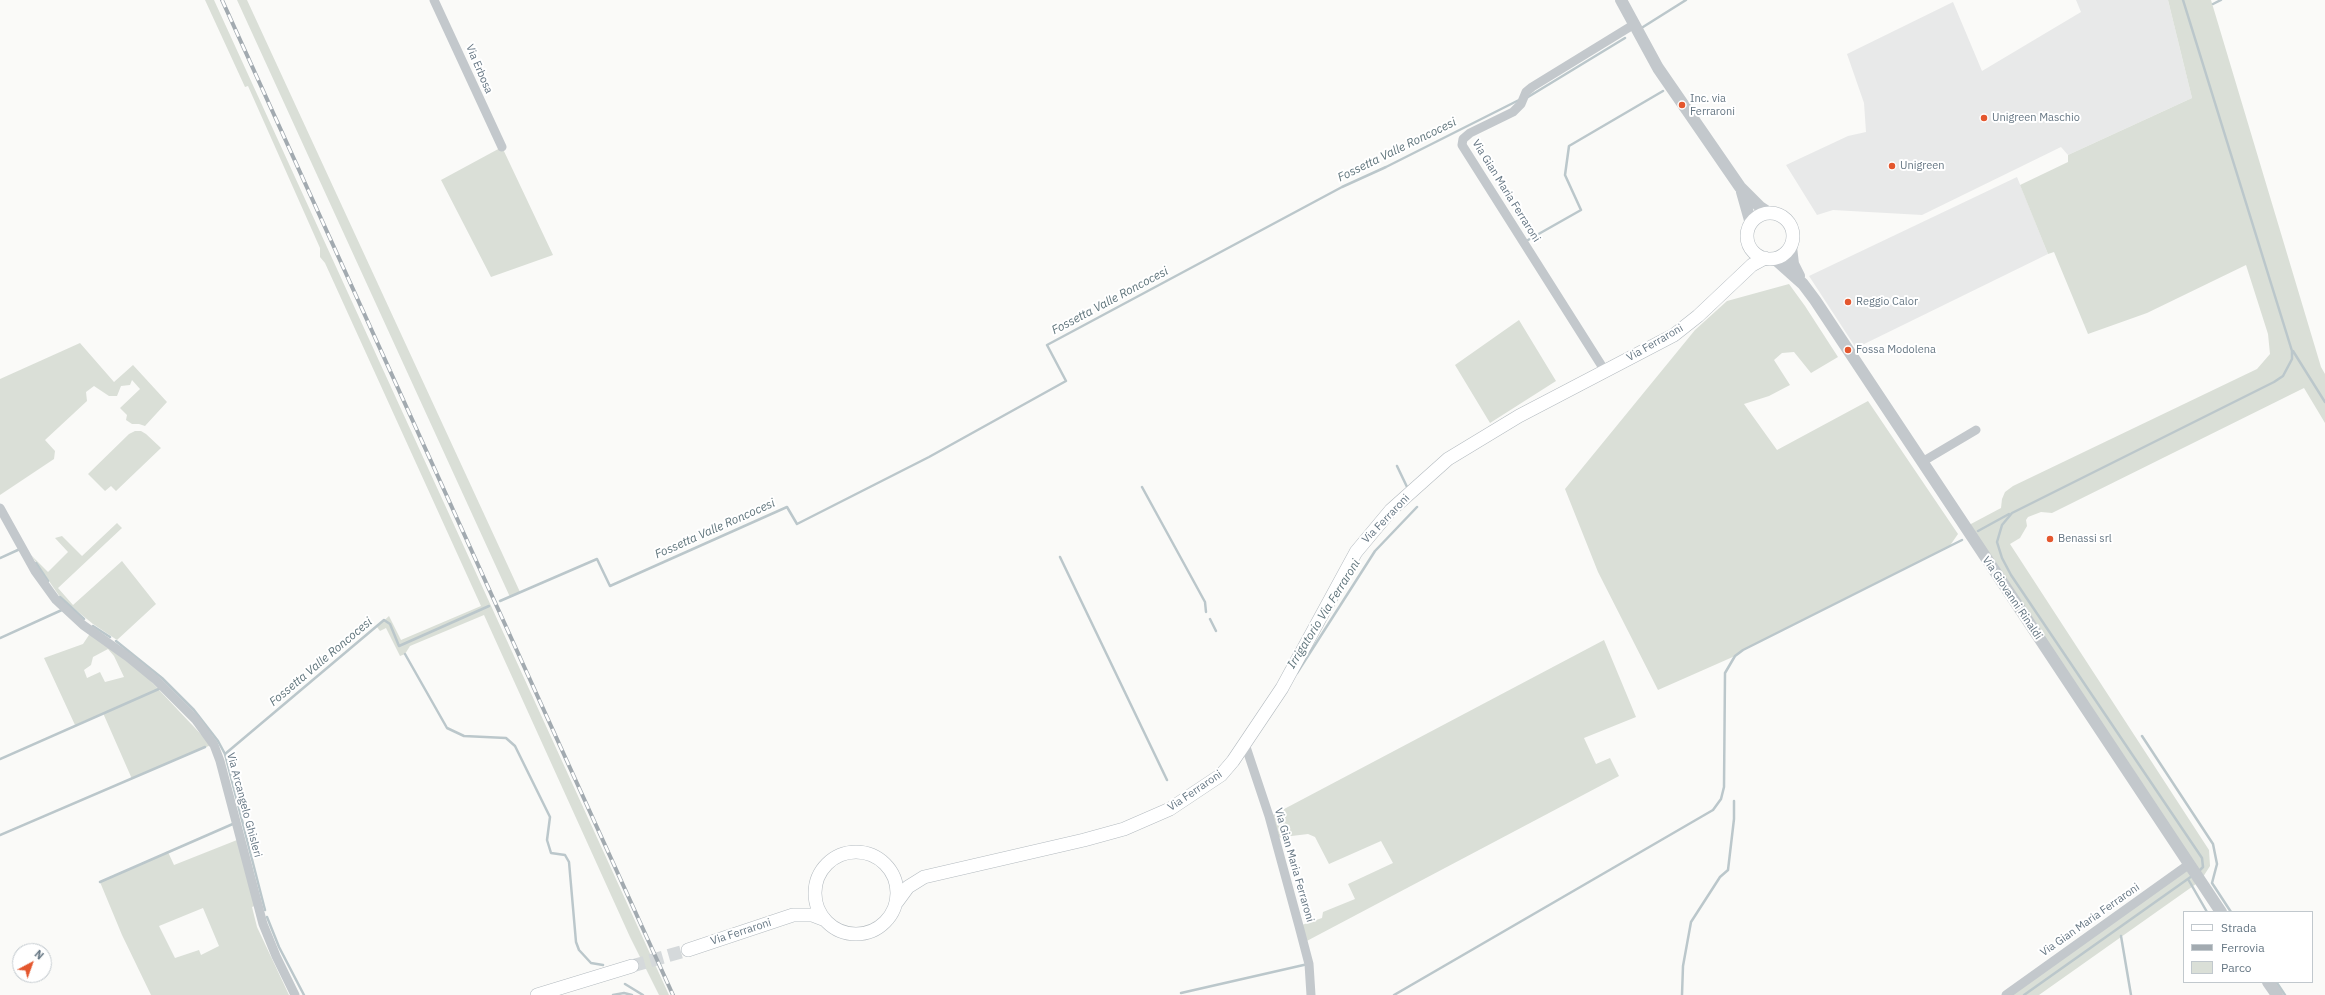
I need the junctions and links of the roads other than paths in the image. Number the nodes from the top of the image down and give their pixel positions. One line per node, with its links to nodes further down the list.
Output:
1 (434, 0): 4 (street, Via Erbosa)
2 (1621, 0): 3 (street)
3 (1634, 25): 5 (street); 13 (street, Via Gian Maria Ferraroni)
4 (502, 147)
5 (1740, 187): 6 (street); 7 (street)
6 (1769, 213): 7 (main road); 9 (main road)
7 (1751, 224): 8 (main road)
8 (1749, 243): 10 (main road); 11 (main road, Via Ferraroni)
9 (1791, 247): 10 (main road); 12 (street, Via Giovanni Rinaldi)
10 (1770, 258): 11 (main road, Via Ferraroni); 12 (street, Via Giovanni Rinaldi)
11 (1738, 277): 13 (main road, Via Ferraroni)
12 (1803, 284): 15 (street, Via Giovanni Rinaldi)
13 (1605, 371): 17 (main road, Via Ferraroni)
14 (1976, 430): 15 (street)
15 (1922, 462): 18 (street, Via Giovanni Rinaldi)
16 (0, 508): 29 (street, Via Arcangelo Ghisleri)
17 (1245, 744): 20 (main road, Via Ferraroni); 31 (street, Via Gian Maria Ferraroni)
18 (2190, 867): 23 (street, Via Giovanni Rinaldi); 32 (street, Via Gian Maria Ferraroni)
19 (892, 872): 20 (main road, Via Ferraroni); 21 (main road); 22 (main road)
20 (924, 877): 22 (main road, Via Ferraroni)
21 (815, 892): 24 (main road, Via Ferraroni); 25 (main road)
22 (897, 902): 25 (main road)
23 (2220, 911)
24 (793, 915): 25 (main road, Via Ferraroni); 26 (main road, Via Ferraroni)
25 (825, 920)
26 (688, 950)
27 (632, 966): 30 (main road)
28 (2269, 983): 33 (street)
29 (295, 995)
30 (537, 995)
31 (1311, 995)
32 (2006, 995)
33 (2277, 995)

